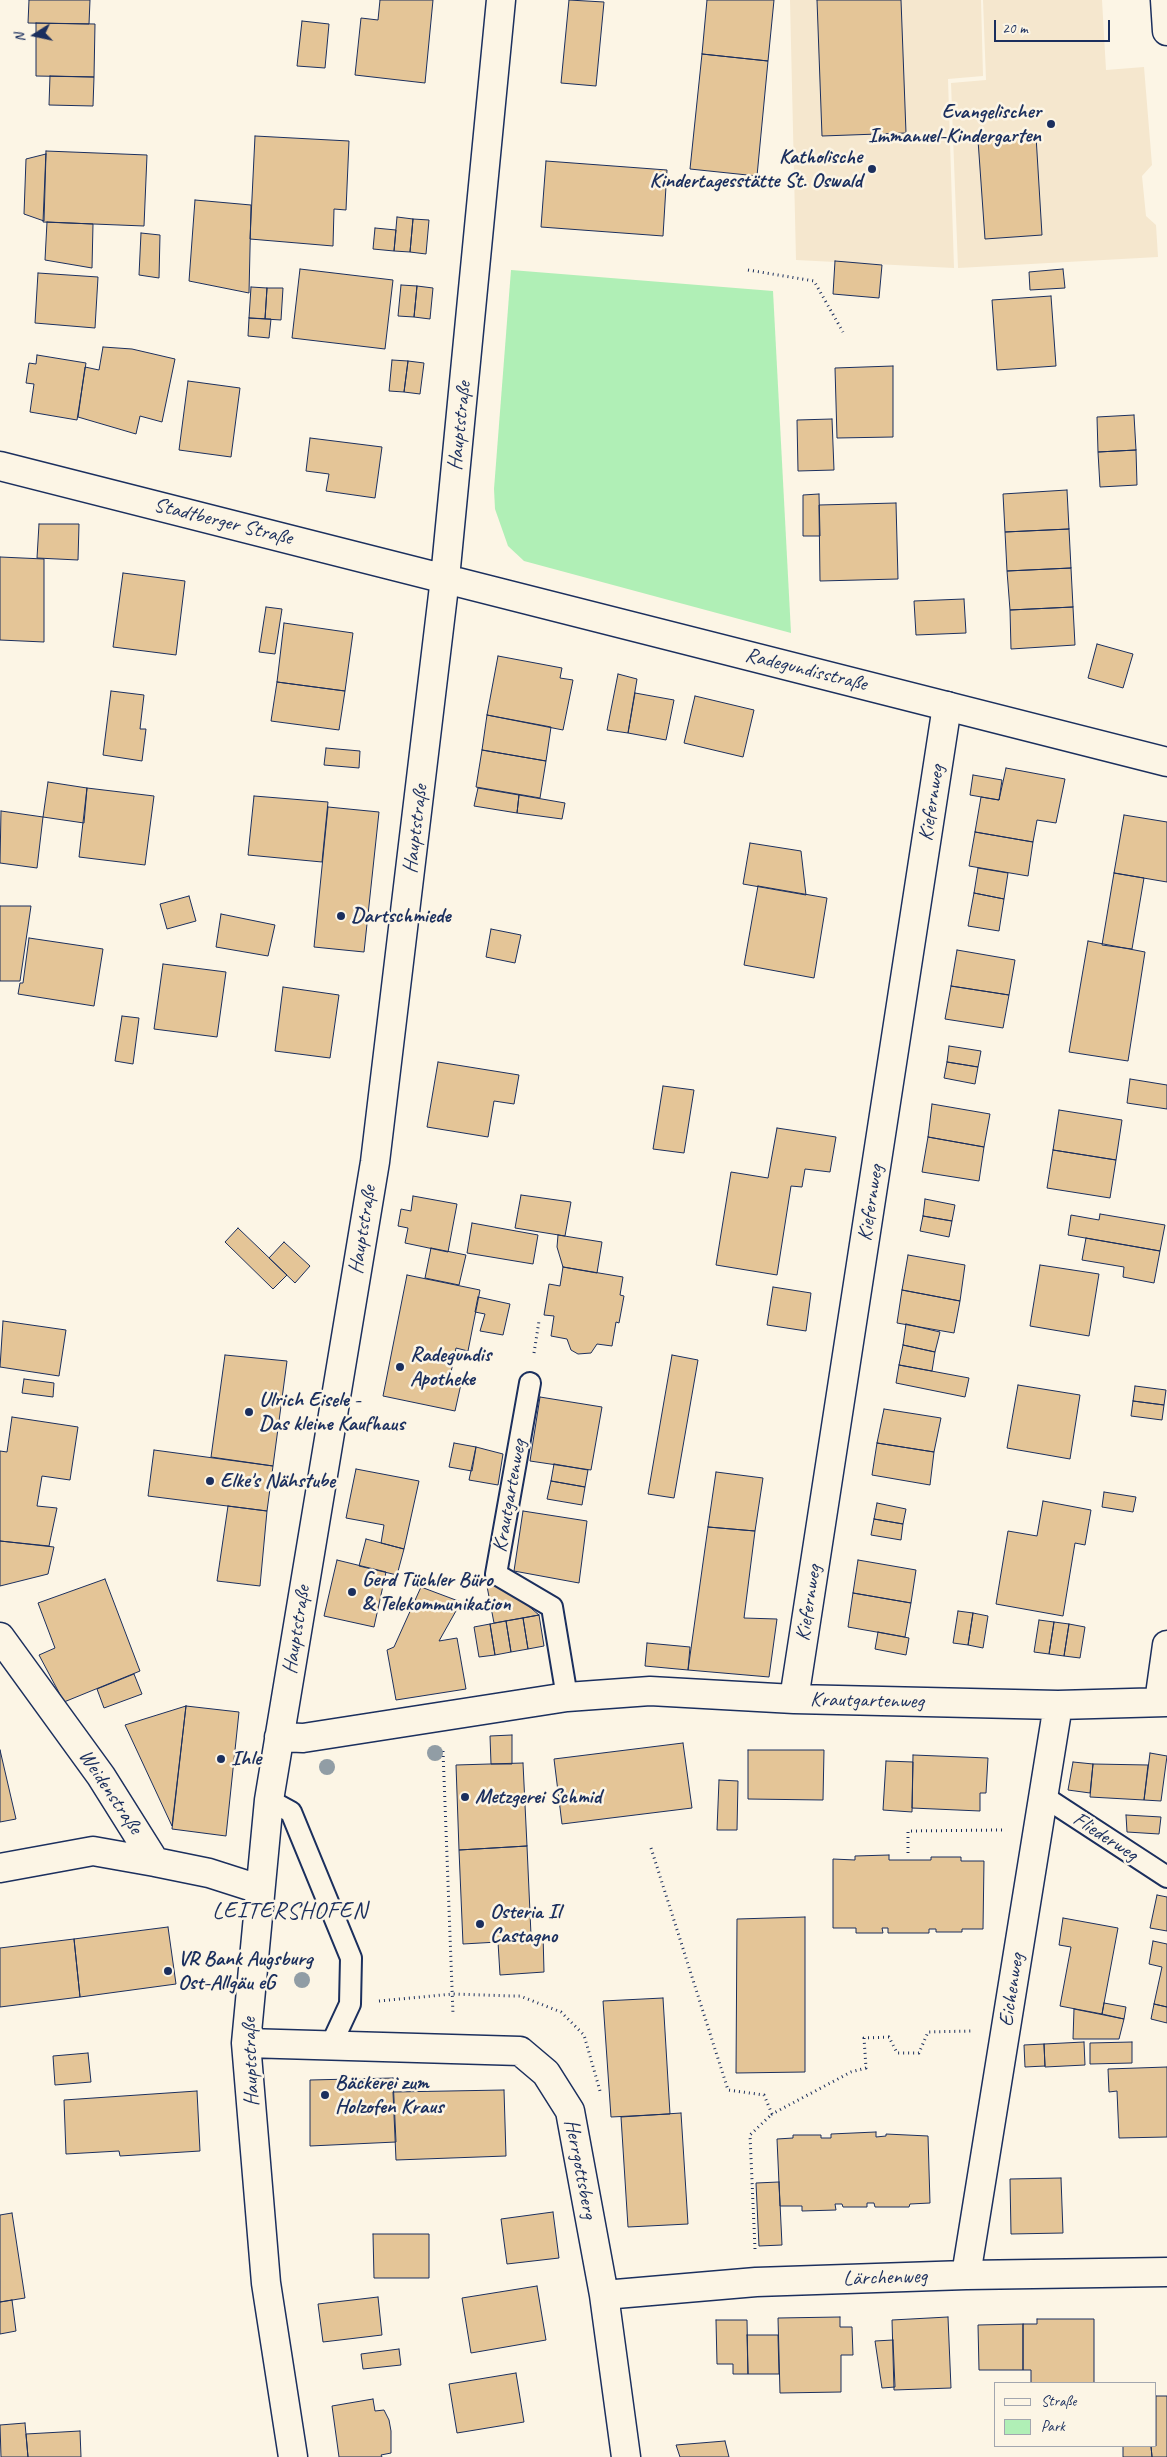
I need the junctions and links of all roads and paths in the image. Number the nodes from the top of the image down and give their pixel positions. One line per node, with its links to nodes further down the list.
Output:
1 (501, 0): 7 (street, Hauptstraße)
2 (1165, 0): 3 (street)
3 (1167, 31)
4 (748, 270): 5 (path)
5 (843, 332)
6 (0, 466): 7 (street, Stadtberger Straße)
7 (445, 578): 8 (street, Radegundisstraße); 18 (street, Hauptstraße)
8 (947, 706): 9 (street, Radegundisstraße); 14 (street, Kiefernweg)
9 (1167, 762)
10 (530, 1384): 13 (lane, Krautgartenweg)
11 (0, 1637): 24 (street, Weidenstraße)
12 (1167, 1645): 15 (street)
13 (567, 1697): 14 (street, Krautgartenweg); 17 (street, Krautgartenweg)
14 (794, 1699): 16 (street, Krautgartenweg)
15 (1163, 1702): 16 (street, Krautgartenweg)
16 (1058, 1705): 19 (street, Eichenweg)
17 (442, 1717): 18 (street, Krautgartenweg); 28 (path)
18 (279, 1737): 20 (street, Hauptstraße)
19 (1042, 1796): 21 (street, Eichenweg); 26 (lane, Fliederweg)
20 (269, 1800): 27 (street, Hauptstraße); 28 (lane)
21 (1036, 1830): 23 (path); 34 (street, Eichenweg)
22 (651, 1848): 32 (path)
23 (908, 1853)
24 (156, 1862): 25 (street); 27 (street)
25 (0, 1868)
26 (1167, 1877)
27 (259, 1889): 30 (street, Hauptstraße)
28 (350, 2004): 31 (lane)
29 (972, 2031): 32 (path)
30 (246, 2043): 31 (street, Herrgottsberg); 37 (street, Hauptstraße)
31 (330, 2047): 36 (street, Herrgottsberg)
32 (772, 2114): 35 (path)
33 (1167, 2272): 34 (street, Lärchenweg)
34 (966, 2275): 35 (street, Lärchenweg)
35 (756, 2282): 36 (street, Lärchenweg)
36 (604, 2294): 38 (street, Herrgottsberg)
37 (293, 2457)
38 (626, 2457)

